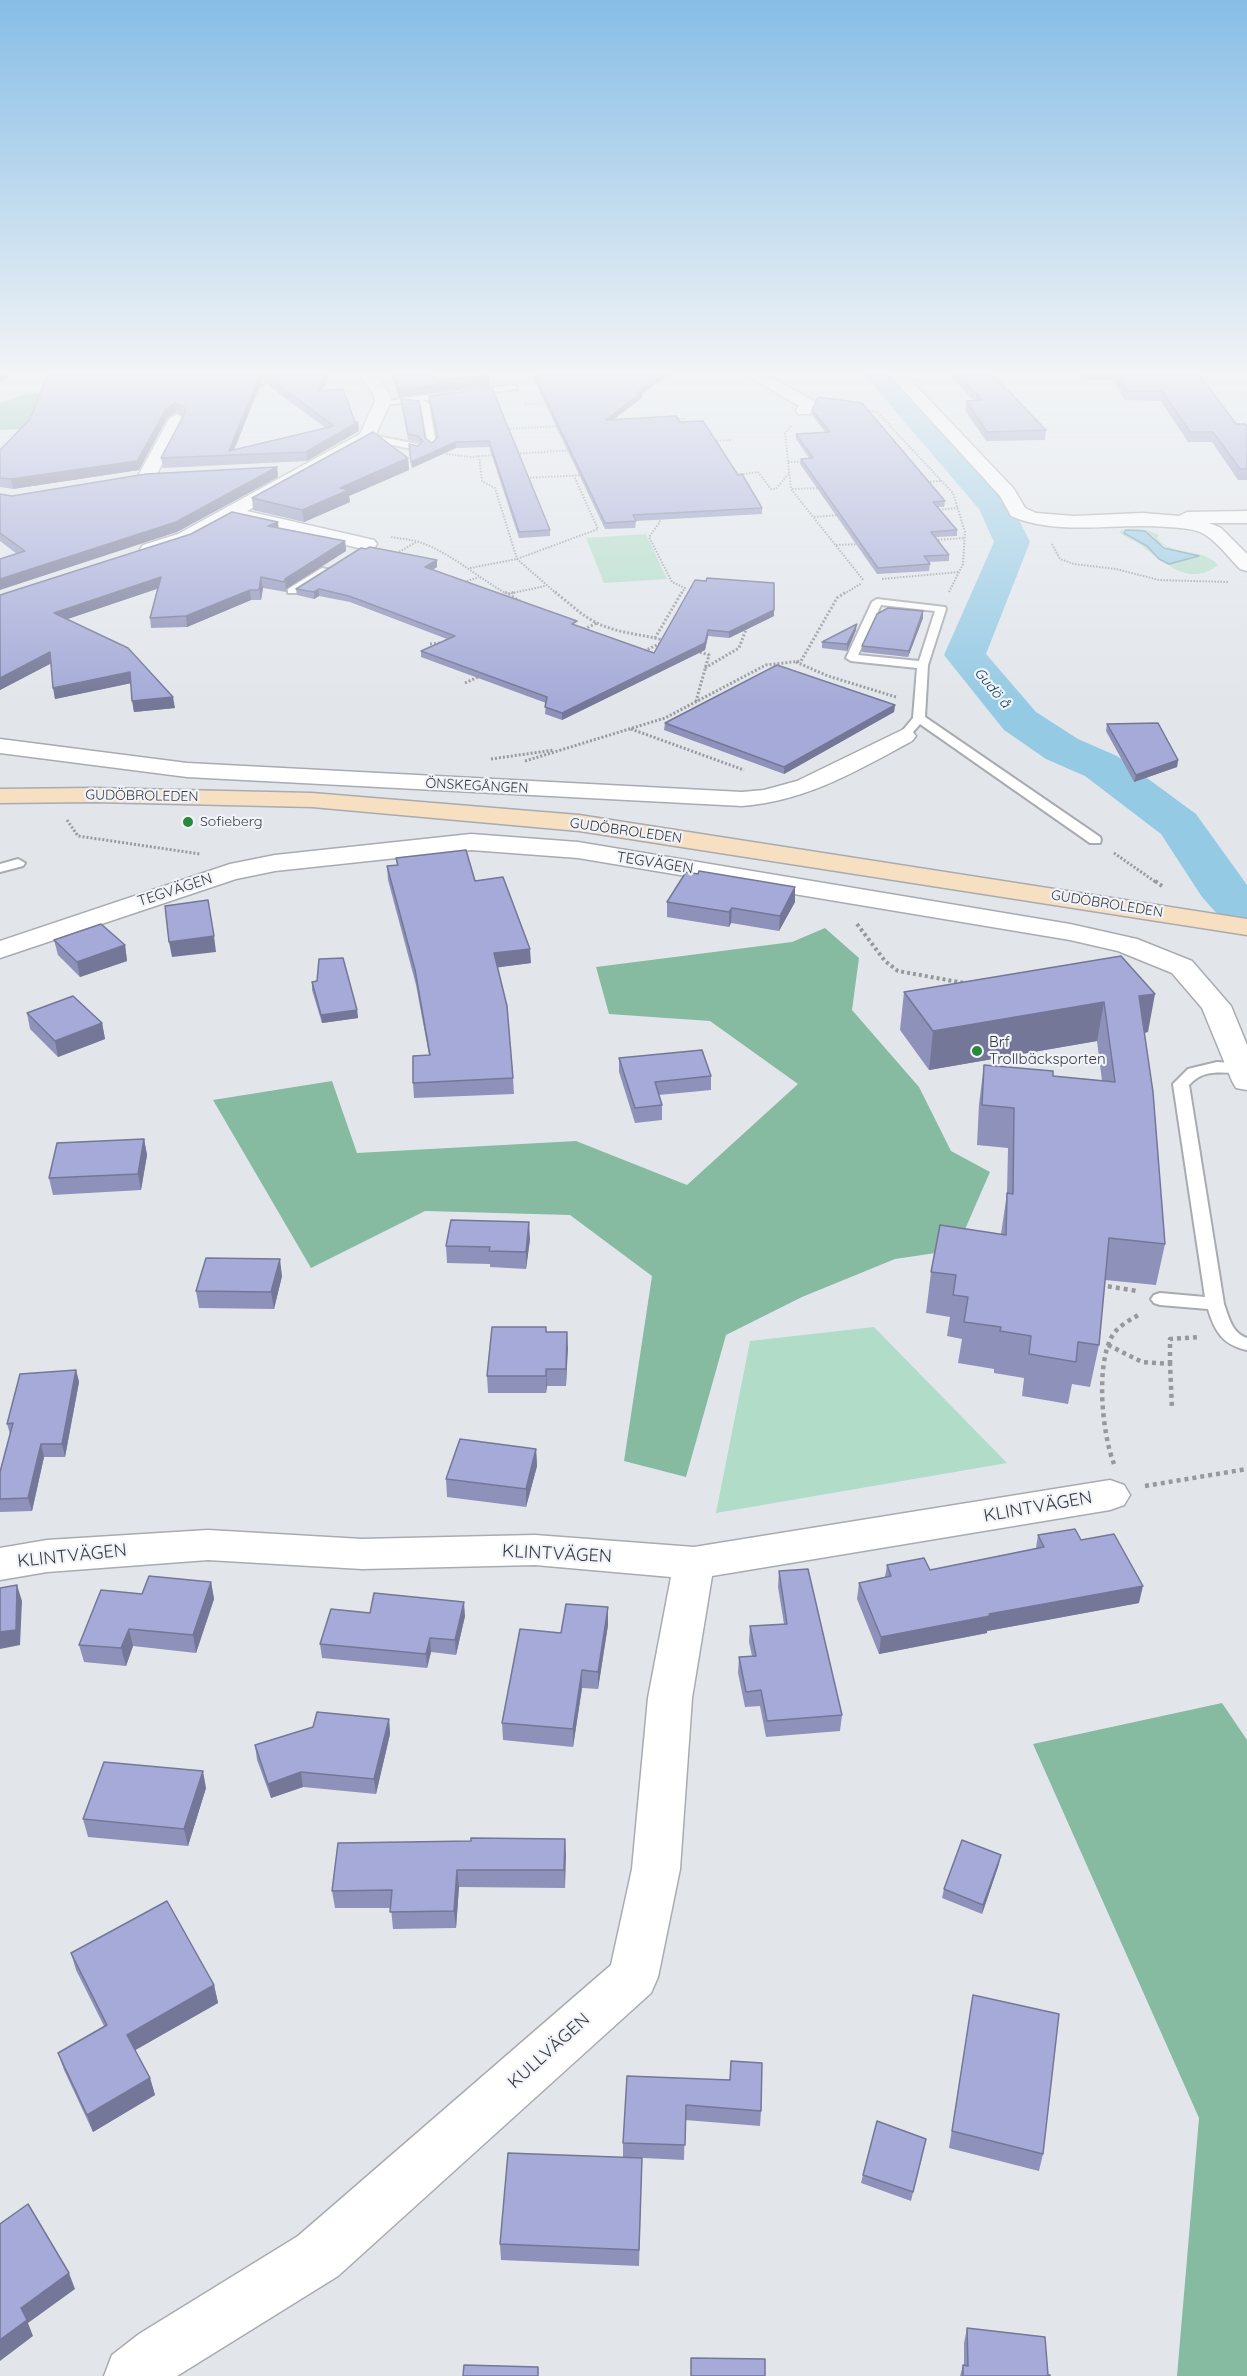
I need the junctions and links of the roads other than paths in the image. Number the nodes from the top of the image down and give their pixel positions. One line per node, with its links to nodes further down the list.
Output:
1 (287, 482): 3 (street)
2 (996, 482): 5 (street)
3 (230, 513): 6 (street); 7 (street)
4 (1247, 517): 5 (street)
5 (1143, 519): 9 (street)
6 (360, 545)
7 (130, 556)
8 (339, 562): 10 (lane)
9 (1247, 565)
10 (292, 591)
11 (922, 665): 11 (lane); 12 (lane)
12 (911, 727): 13 (street, ÖNSKEGÅNGEN); 16 (lane)
13 (0, 746)
14 (0, 796): 19 (main road, GUDÖBROLEDEN)
15 (0, 810): 19 (main road, GUDÖBROLEDEN)
16 (1095, 840)
17 (18, 863): 18 (lane)
18 (0, 868)
19 (1207, 925): 20 (main road, GUDÖBROLEDEN); 21 (main road, GUDÖBROLEDEN)
20 (1247, 927)
21 (1247, 937)
22 (0, 950): 23 (street, TEGVÄGEN)
23 (1245, 1074): 25 (lane)
24 (1160, 1299): 25 (lane)
25 (1215, 1304): 26 (lane)
26 (1247, 1344)
27 (1117, 1492): 29 (street, KLINTVÄGEN)
28 (0, 1563): 29 (street, KLINTVÄGEN)
29 (694, 1563): 30 (street, KULLVÄGEN)
30 (132, 2376)

